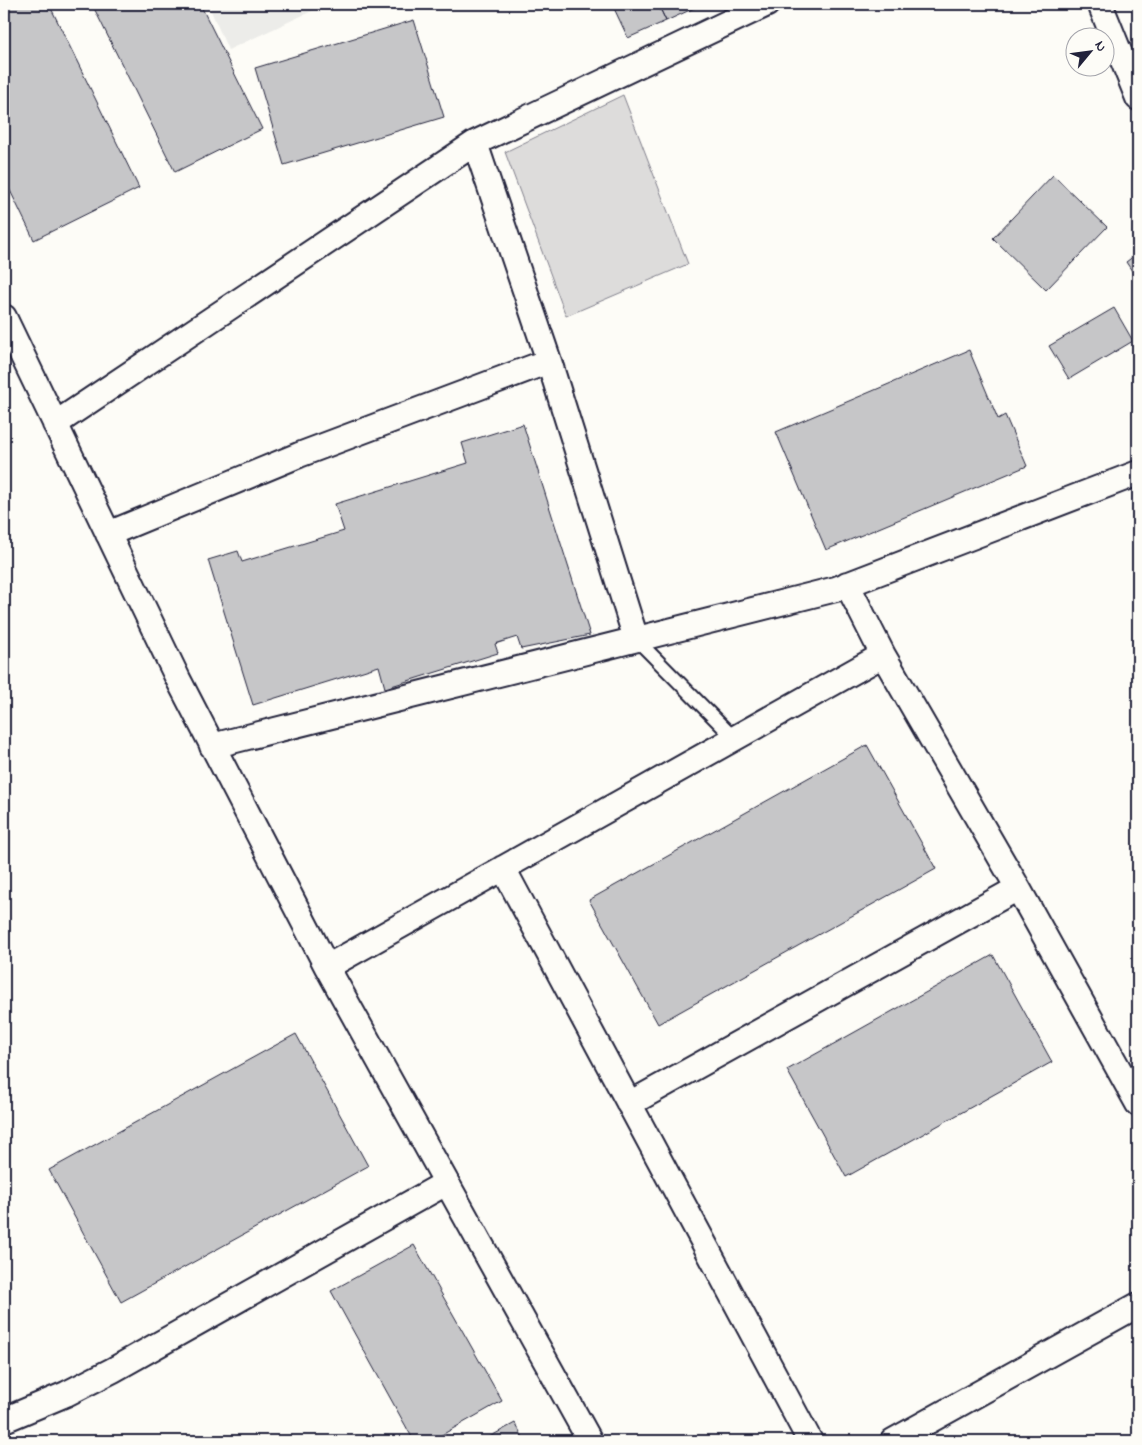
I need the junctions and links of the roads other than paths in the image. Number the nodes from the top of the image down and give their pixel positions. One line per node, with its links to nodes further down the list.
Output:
1 (767, 4): 4 (street)
2 (1100, 4): 3 (street)
3 (1138, 98)
4 (474, 143): 6 (street); 7 (street)
5 (4, 317): 7 (street)
6 (549, 361): 9 (street); 11 (street)
7 (55, 424): 9 (street)
8 (1138, 473): 10 (street)
9 (108, 534): 14 (street)
10 (848, 584): 11 (street); 12 (street)
11 (636, 639): 13 (lane); 14 (street)
12 (883, 655): 13 (street); 16 (street)
13 (734, 738): 15 (street)
14 (212, 746): 17 (street)
15 (503, 868): 17 (street); 18 (street)
16 (1018, 888): 18 (street); 19 (street)
17 (327, 967): 20 (street)
18 (629, 1104): 24 (street)
19 (1138, 1104)
20 (446, 1183): 22 (street); 23 (street)
21 (1138, 1304): 25 (street)
22 (4, 1420)
23 (590, 1441)
24 (810, 1441)
25 (893, 1441)

